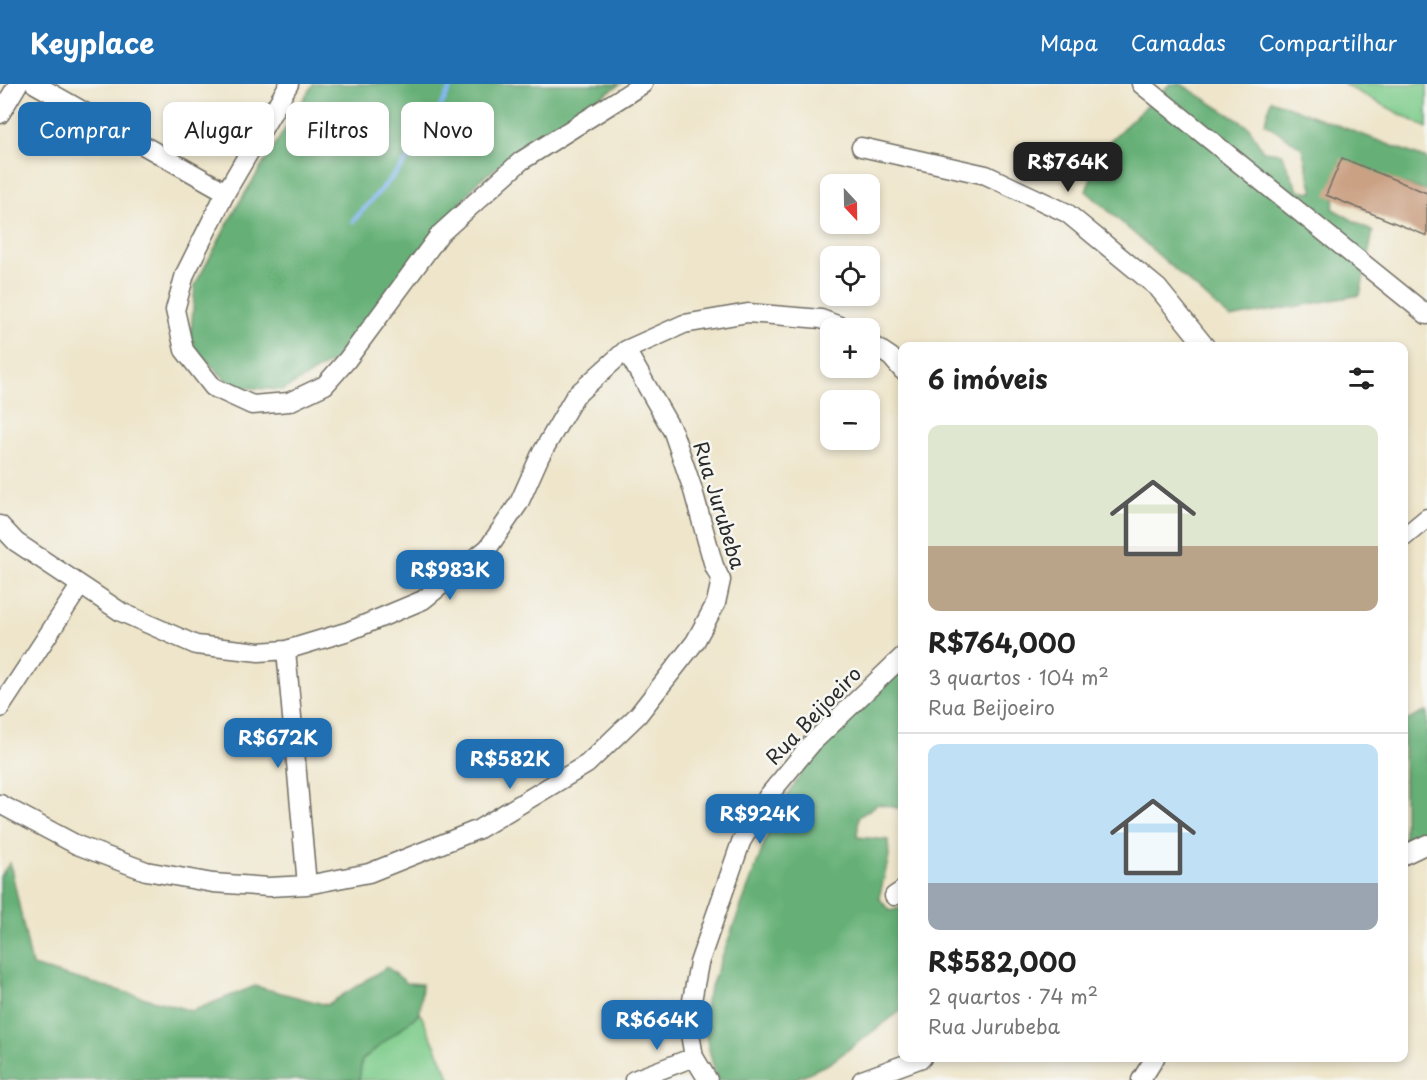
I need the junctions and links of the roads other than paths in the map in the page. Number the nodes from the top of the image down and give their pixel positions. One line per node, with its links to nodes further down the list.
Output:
1 (18, 84): 6 (street)
2 (35, 84): 8 (street)
3 (289, 84): 8 (street)
4 (643, 84): 8 (street)
5 (1141, 84): 9 (street)
6 (0, 114)
7 (861, 147): 11 (street)
8 (226, 192)
9 (1427, 315)
10 (820, 319): 12 (street)
11 (1202, 342)
12 (626, 350): 19 (street); 25 (street, Rua Jurubeba)
13 (880, 350): 14 (street)
14 (898, 365)
15 (1427, 518): 17 (street)
16 (0, 525): 18 (street)
17 (1408, 534)
18 (80, 586): 19 (street); 21 (street)
19 (286, 650): 25 (street)
20 (898, 661): 26 (street, Rua Beijoeiro)
21 (0, 708)
22 (0, 804): 25 (street, Rua Jurubeba)
23 (1427, 844): 24 (street)
24 (1408, 853)
25 (307, 885)
26 (694, 1058): 29 (street); 30 (street, Rua Beijoeiro)
27 (911, 1062): 31 (street)
28 (1152, 1062): 32 (street)
29 (634, 1080)
30 (708, 1080)
31 (862, 1080)
32 (1140, 1080)

